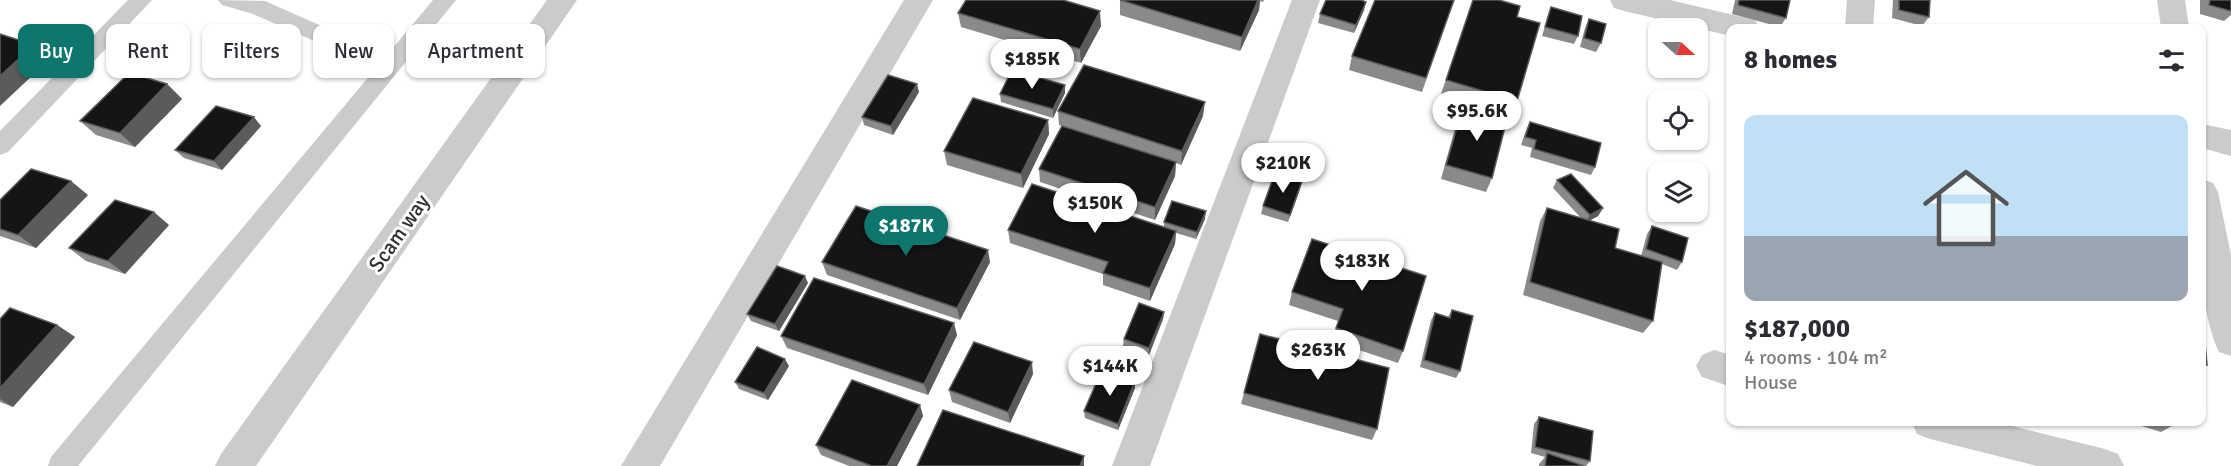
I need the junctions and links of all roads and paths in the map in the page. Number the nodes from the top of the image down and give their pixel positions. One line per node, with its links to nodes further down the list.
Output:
1 (141, 0): 18 (lane)
2 (229, 0): 13 (lane)
3 (445, 0): 14 (lane)
4 (564, 0): 23 (street, Scam way)
5 (920, 0): 24 (street)
6 (1306, 0): 25 (street)
7 (1624, 0): 10 (street)
8 (1861, 0): 11 (street)
9 (2171, 0): 12 (street)
10 (1728, 24)
11 (1859, 24)
12 (2174, 24)
13 (313, 31)
14 (394, 60)
15 (379, 78): 22 (lane)
16 (2206, 137): 17 (street)
17 (2231, 143)
18 (0, 147)
19 (2206, 213): 20 (street)
20 (2231, 341)
21 (1946, 426): 26 (street)
22 (61, 466)
23 (234, 466)
24 (640, 466)
25 (1131, 466)
26 (2104, 466)

